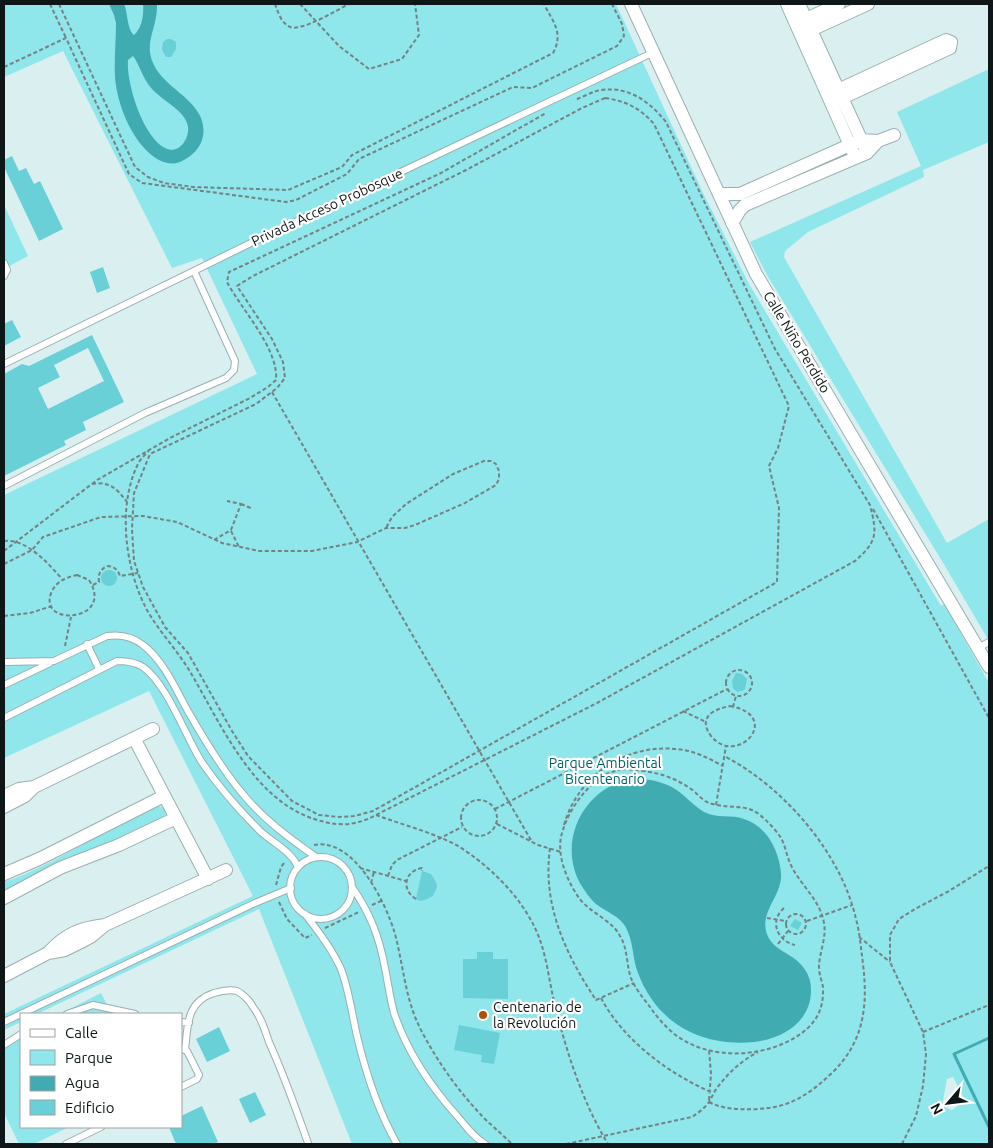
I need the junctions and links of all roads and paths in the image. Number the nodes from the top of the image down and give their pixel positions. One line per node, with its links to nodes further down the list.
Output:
1 (50, 4): 15 (path)
2 (59, 4): 7 (path)
3 (275, 4): 5 (path)
4 (300, 4): 6 (path)
5 (349, 4)
6 (416, 4)
7 (544, 4)
8 (612, 4): 15 (path)
9 (631, 4): 16 (street, Calle Niño Perdido)
10 (787, 4): 17 (street)
11 (799, 4): 14 (street)
12 (839, 4): 14 (street)
13 (868, 4): 14 (street)
14 (808, 24): 17 (street)
15 (66, 38): 18 (path)
16 (652, 53): 26 (street, Calle Niño Perdido); 30 (lane, Privada Acceso Probosque)
17 (819, 61): 19 (street); 24 (street)
18 (4, 66)
19 (840, 94): 19 (street); 24 (street)
20 (570, 101): 40 (path)
21 (554, 109): 34 (path)
22 (894, 135): 23 (street)
23 (878, 141): 24 (street); 25 (street)
24 (856, 143): 25 (street); 27 (street)
25 (861, 155): 27 (street)
26 (719, 194): 27 (street); 28 (street, Calle Niño Perdido)
27 (754, 195): 28 (street)
28 (732, 223): 62 (street, Calle Niño Perdido)
29 (4, 263): 31 (lane)
30 (194, 271): 32 (lane, Privada Acceso Probosque); 36 (lane)
31 (4, 276)
32 (4, 364)
33 (272, 392): 43 (path); 48 (path); 79 (path)
34 (150, 449): 35 (path); 38 (path)
35 (91, 485): 38 (path); 49 (path)
36 (4, 486)
37 (227, 501): 39 (path)
38 (126, 502): 42 (path)
39 (241, 504): 41 (path); 45 (path)
40 (870, 505): 74 (path); 81 (path)
41 (253, 509)
42 (126, 516): 43 (path); 51 (path); 54 (path)
43 (132, 516): 46 (path); 55 (path)
44 (386, 528): 44 (path); 48 (path)
45 (231, 530): 46 (path); 50 (path)
46 (214, 540): 50 (path)
47 (4, 541): 49 (path)
48 (357, 542): 50 (path); 79 (path)
49 (16, 543): 51 (path); 52 (path)
50 (239, 547)
51 (32, 550): 53 (path); 56 (path)
52 (4, 551)
53 (4, 564)
54 (133, 574): 55 (path); 57 (path); 90 (path)
55 (138, 574): 79 (path)
56 (62, 580): 57 (path); 58 (path)
57 (93, 586): 60 (path)
58 (52, 606): 59 (path); 60 (path)
59 (4, 616)
60 (71, 617): 63 (path)
61 (87, 644): 63 (lane); 67 (lane); 97 (lane)
62 (984, 645): 66 (street, Calle Niño Perdido)
63 (63, 656): 64 (lane)
64 (54, 661): 65 (lane); 68 (lane)
65 (4, 662)
66 (989, 667)
67 (99, 670): 73 (lane); 100 (lane)
68 (4, 685)
69 (727, 688): 70 (path); 70 (path); 72 (path)
70 (736, 696): 71 (path)
71 (733, 707): 75 (path); 78 (path)
72 (683, 711): 75 (path); 86 (path)
73 (4, 718)
74 (989, 718)
75 (706, 722): 78 (path)
76 (153, 729): 77 (street)
77 (134, 738): 83 (street); 85 (street)
78 (726, 745): 80 (path)
79 (479, 750): 81 (path)
80 (724, 756): 82 (path); 119 (path)
81 (484, 760): 86 (path); 90 (path)
82 (723, 766): 87 (path); 95 (path)
83 (34, 787): 84 (street); 88 (street)
84 (4, 796)
85 (164, 796): 91 (street); 108 (street)
86 (509, 802): 89 (path); 96 (path)
87 (716, 805): 95 (path); 123 (path)
88 (4, 807)
89 (495, 809): 92 (path); 93 (path)
90 (376, 815): 94 (path)
91 (176, 818): 110 (street); 116 (street)
92 (496, 824): 93 (path); 96 (path)
93 (462, 827): 94 (path)
94 (440, 838): 109 (path); 157 (path)
95 (561, 838): 99 (path)
96 (532, 842): 98 (path)
97 (303, 848): 101 (lane); 104 (path)
98 (550, 848): 99 (path); 137 (path)
99 (561, 852): 136 (path)
100 (291, 855): 103 (lane); 115 (path)
101 (316, 857): 103 (lane); 113 (lane)
102 (989, 866): 134 (path)
103 (298, 867): 114 (lane)
104 (359, 867): 107 (path); 112 (path)
105 (226, 870): 110 (street)
106 (422, 871): 111 (path)
107 (374, 872): 109 (path); 112 (path)
108 (4, 874)
109 (388, 876): 111 (path)
110 (208, 879): 135 (street)
111 (406, 881): 118 (path)
112 (371, 883): 117 (path)
113 (352, 886): 120 (lane); 122 (lane)
114 (291, 888): 115 (lane); 122 (lane)
115 (276, 894): 129 (path); 139 (lane)
116 (4, 898)
117 (381, 900): 120 (path); 162 (path)
118 (416, 900)
119 (852, 905): 123 (path); 130 (path)
120 (366, 908): 129 (path); 161 (lane)
121 (784, 908): 125 (path)
122 (305, 914): 129 (lane)
123 (822, 916): 127 (path); 151 (path)
124 (766, 918): 125 (path)
125 (776, 919): 126 (path); 131 (path)
126 (786, 921): 127 (path); 128 (path)
127 (806, 922): 128 (path)
128 (788, 931): 131 (path)
129 (318, 932): 160 (lane)
130 (859, 937): 134 (path); 155 (path)
131 (782, 939): 132 (path); 133 (path)
132 (778, 944)
133 (795, 945)
134 (890, 962): 146 (path)
135 (4, 976)
136 (634, 983): 137 (path); 149 (path)
137 (601, 998): 153 (path)
138 (989, 1004): 146 (path)
139 (23, 1013)
140 (69, 1013): 141 (lane)
141 (130, 1013)
142 (20, 1014): 143 (lane)
143 (4, 1022)
144 (182, 1022): 145 (lane)
145 (189, 1023): 150 (lane); 158 (lane)
146 (923, 1032): 165 (path)
147 (20, 1035): 148 (lane)
148 (4, 1044)
149 (709, 1049): 151 (path); 153 (path)
150 (183, 1050): 152 (lane)
151 (760, 1051): 154 (path)
152 (182, 1086)
153 (709, 1091): 154 (path); 155 (path)
154 (713, 1093): 155 (path)
155 (709, 1102): 157 (path)
156 (99, 1128): 159 (lane)
157 (602, 1135): 163 (path); 164 (path)
158 (308, 1143)
159 (66, 1144)
160 (398, 1144)
161 (485, 1144)
162 (512, 1144)
163 (566, 1144)
164 (608, 1144)
165 (902, 1144)

